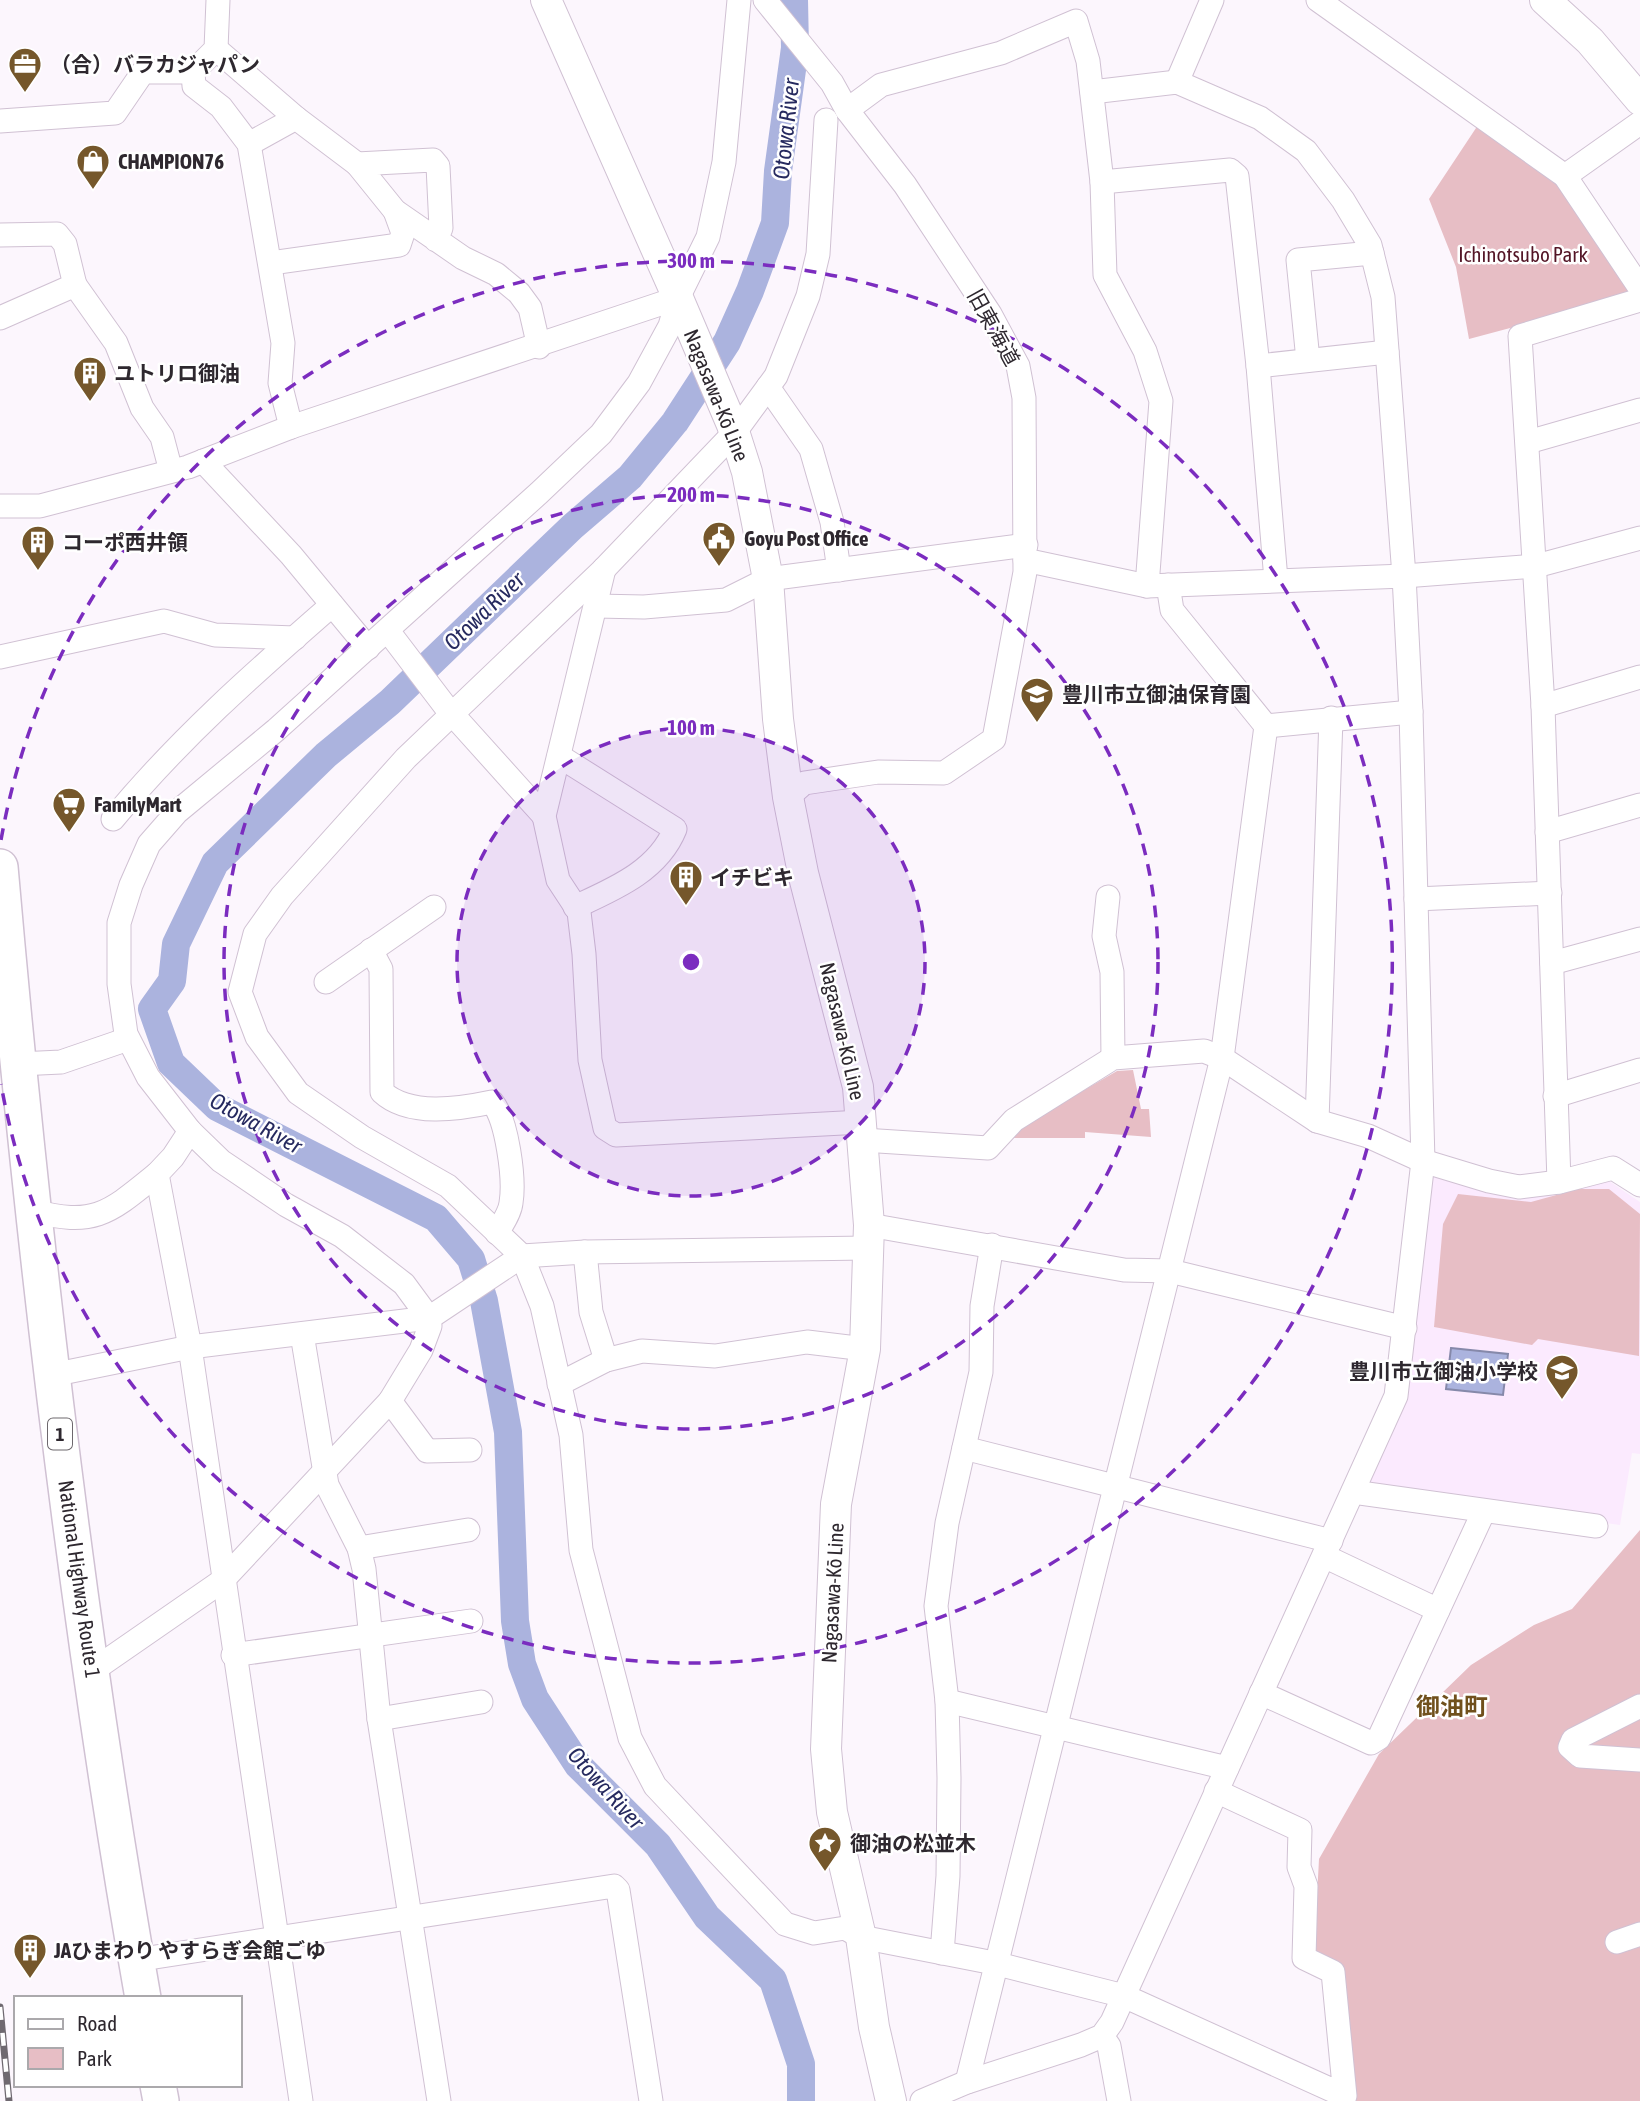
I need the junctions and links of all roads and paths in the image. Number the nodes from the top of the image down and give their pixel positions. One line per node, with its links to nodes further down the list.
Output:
1 (218, 0): 9 (street)
2 (545, 0): 30 (main road, Nagasawa-Kō Line)
3 (739, 0): 30 (street)
4 (765, 0): 14 (street, 旧東海道)
5 (1212, 0): 11 (street)
6 (1318, 0): 20 (street)
7 (1545, 0): 13 (main road)
8 (1073, 10): 12 (street); 14 (street)
9 (216, 49): 10 (street); 15 (street)
10 (193, 72): 16 (street); 18 (street)
11 (1177, 82): 12 (street); 25 (street)
12 (1092, 92): 21 (street)
13 (1640, 100)
14 (836, 115): 36 (street); 45 (street, 旧東海道)
15 (296, 118): 18 (street); 19 (street)
16 (0, 121)
17 (1640, 123): 20 (street)
18 (249, 144): 26 (street)
19 (357, 164): 22 (street); 24 (street)
20 (1565, 176): 28 (street)
21 (1102, 182): 35 (street); 52 (street)
22 (395, 211): 24 (street); 26 (street)
23 (0, 235): 27 (street)
24 (436, 240): 32 (street)
25 (1372, 253): 33 (street); 34 (street)
26 (271, 263): 38 (street)
27 (75, 285): 31 (street); 42 (street)
28 (1640, 288)
29 (1640, 300): 40 (street)
30 (681, 306): 32 (street); 39 (main road, Nagasawa-Kō Line); 55 (street)
31 (0, 318)
32 (539, 347): 38 (street)
33 (1387, 352): 34 (street); 49 (street)
34 (1308, 360): 35 (street)
35 (1258, 366): 51 (street)
36 (768, 387): 39 (street); 48 (street)
37 (1640, 410): 40 (street)
38 (291, 427): 41 (street)
39 (733, 428): 47 (street); 50 (main road, Nagasawa-Kō Line)
40 (1528, 442): 46 (street)
41 (203, 461): 42 (street); 53 (street)
42 (171, 471): 43 (street)
43 (0, 506)
44 (1640, 538): 46 (street)
45 (1025, 552): 48 (street); 52 (street); 66 (street, 旧東海道)
46 (1536, 566): 49 (street); 60 (street)
47 (604, 569): 54 (street); 61 (street)
48 (839, 570): 50 (street)
49 (1404, 576): 51 (street); 62 (street)
50 (768, 579): 54 (street); 66 (main road, Nagasawa-Kō Line)
51 (1276, 580): 52 (street)
52 (1157, 586): 64 (street)
53 (332, 605): 56 (street); 57 (street)
54 (596, 606): 65 (street)
55 (390, 633): 57 (street); 61 (street)
56 (295, 638): 58 (street); 69 (street)
57 (368, 648): 82 (street)
58 (0, 657)
59 (1640, 677): 60 (street)
60 (1543, 706): 70 (street)
61 (449, 710): 68 (street); 96 (street)
62 (1411, 712): 63 (street); 74 (street)
63 (1331, 718): 64 (street); 88 (street)
64 (1266, 726): 85 (street)
65 (559, 756): 68 (street); 75 (street)
66 (788, 797): 90 (main road, Nagasawa-Kō Line)
67 (1640, 805): 70 (street)
68 (544, 816): 75 (street)
69 (113, 819)
70 (1546, 832): 72 (street)
71 (0, 867): 83 (highway, National Highway Route 1 / 1)
72 (1550, 893): 74 (street); 79 (street)
73 (1108, 897): 84 (street)
74 (1416, 899): 91 (street)
75 (575, 907): 90 (street)
76 (434, 908): 78 (street)
77 (1640, 939): 79 (street)
78 (371, 950): 80 (street); 96 (street)
79 (1552, 963): 87 (street)
80 (326, 982)
81 (0, 1000): 83 (highway, National Highway Route 1 / 1)
82 (128, 1039): 83 (street); 89 (street)
83 (7, 1042): 95 (highway, National Highway Route 1 / 1); 144 (highway, National Highway Route 1 / 1)
84 (1113, 1058): 85 (street); 90 (street)
85 (1222, 1058): 88 (street); 101 (street)
86 (1640, 1070): 87 (street)
87 (1555, 1096): 93 (street)
88 (1317, 1121): 91 (street)
89 (190, 1131): 92 (street); 102 (street)
90 (863, 1131): 97 (main road, Nagasawa-Kō Line)
91 (1423, 1161): 93 (street); 103 (street)
92 (157, 1174): 95 (street); 105 (street)
93 (1559, 1182): 94 (street)
94 (1640, 1185)
95 (33, 1210): 108 (highway, National Highway Route 1 / 1)
96 (497, 1233): 100 (street)
97 (868, 1236): 98 (street); 99 (street); 106 (main road, Nagasawa-Kō Line)
98 (992, 1245): 101 (street); 111 (street)
99 (585, 1252): 100 (street); 107 (street)
100 (517, 1259): 102 (street); 109 (street)
101 (1170, 1271): 103 (street); 114 (street)
102 (433, 1317): 104 (street); 110 (street)
103 (1405, 1328): 115 (street)
104 (302, 1334): 105 (street); 113 (street)
105 (190, 1347): 108 (street); 121 (street)
106 (865, 1349): 107 (street); 138 (main road, Nagasawa-Kō Line)
107 (606, 1360): 109 (street)
108 (52, 1375): 126 (highway, National Highway Route 1 / 1)
109 (559, 1384): 138 (street)
110 (390, 1401): 112 (street); 113 (street)
111 (964, 1448): 114 (street); 128 (street)
112 (470, 1450)
113 (326, 1470): 119 (street); 121 (street)
114 (1117, 1485): 120 (street); 132 (street)
115 (1353, 1492): 116 (street); 120 (street)
116 (1483, 1513): 117 (street); 122 (street)
117 (1596, 1527)
118 (468, 1530): 119 (street)
119 (359, 1548): 124 (street)
120 (1328, 1549): 122 (street); 127 (street)
121 (222, 1581): 125 (street); 126 (street)
122 (1438, 1610): 127 (street)
123 (471, 1620): 124 (street)
124 (369, 1636): 125 (street); 131 (street)
125 (233, 1655): 139 (street)
126 (92, 1671): 142 (highway, National Highway Route 1 / 1)
127 (1261, 1693): 134 (street)
128 (947, 1701): 132 (street); 141 (street)
129 (481, 1702): 131 (street)
130 (1640, 1706): 133 (street)
131 (379, 1718): 136 (street)
132 (1055, 1726): 134 (street); 143 (street)
133 (1640, 1760)
134 (1227, 1768): 135 (street)
135 (1216, 1791): 146 (street); 149 (street)
136 (409, 1917): 139 (street); 152 (street); 153 (street)
137 (1640, 1934): 140 (street)
138 (861, 1937): 141 (street); 154 (main road, Nagasawa-Kō Line)
139 (276, 1938): 142 (street); 151 (street)
140 (1617, 1941)
141 (942, 1952): 143 (street)
142 (136, 1960): 145 (highway, National Highway Route 1 / 1)
143 (994, 1963): 146 (street); 148 (street)
144 (122, 1996)
145 (143, 1996)
146 (1124, 1996): 147 (street); 149 (street)
147 (1102, 2036): 148 (street); 150 (street)
148 (967, 2082): 155 (street)
149 (1345, 2098)
150 (1117, 2100)
151 (301, 2101)
152 (439, 2101)
153 (651, 2101)
154 (891, 2101)
155 (922, 2101)

